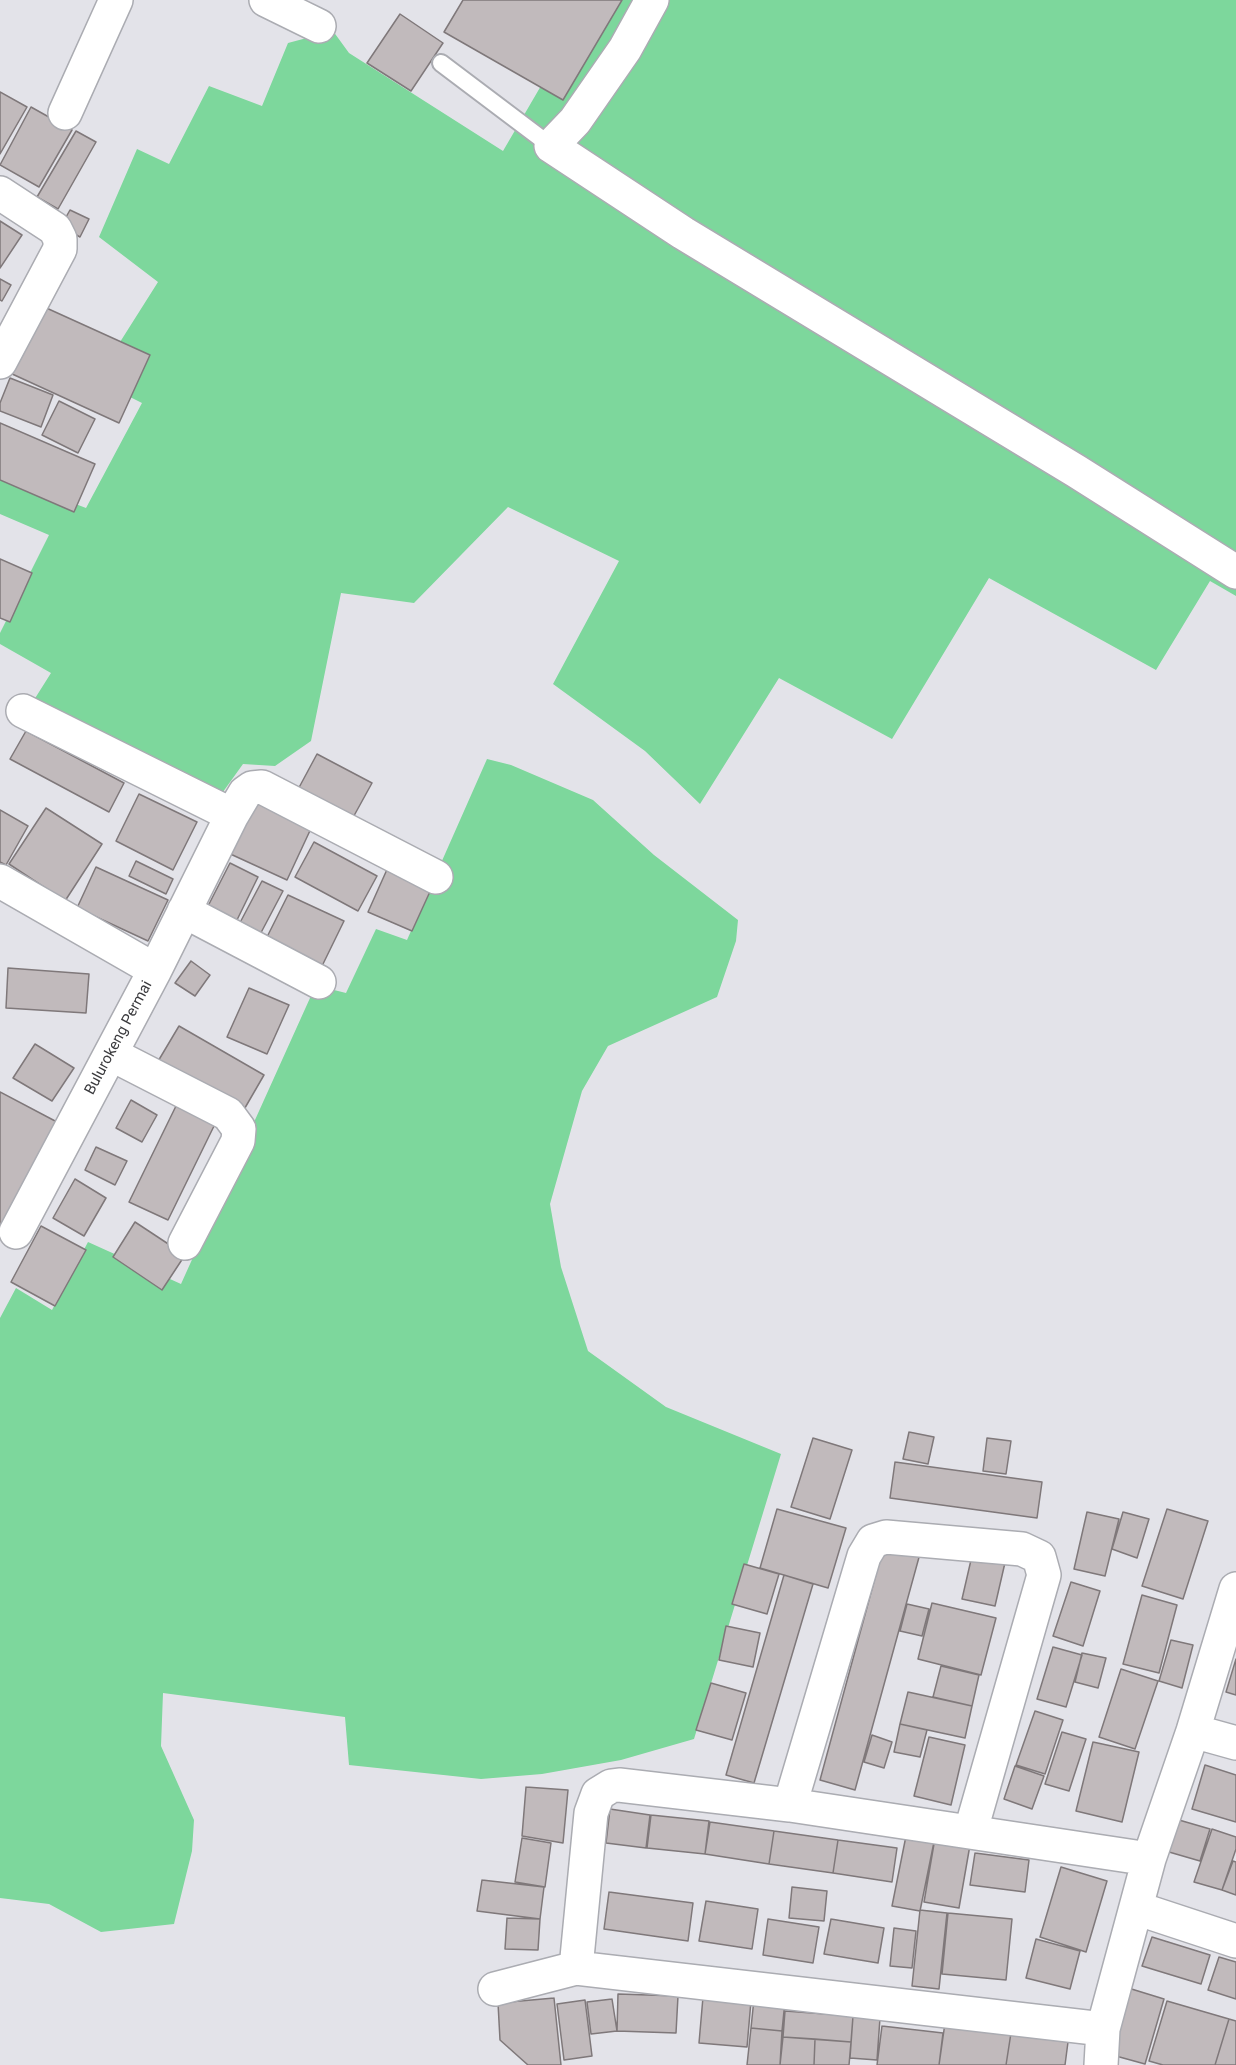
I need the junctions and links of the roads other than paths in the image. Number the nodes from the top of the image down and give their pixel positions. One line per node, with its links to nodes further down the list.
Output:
1 (116, 0): 6 (street)
2 (266, 0): 4 (street)
3 (652, 0): 7 (street)
4 (319, 26)
5 (441, 63): 7 (lane)
6 (65, 113)
7 (551, 147): 10 (street)
8 (0, 193): 9 (street)
9 (0, 362)
10 (1236, 572)
11 (23, 711): 12 (street)
12 (232, 815): 13 (street); 15 (street)
13 (436, 878)
14 (3, 891): 16 (street, Bulurokeng Permai)
15 (184, 911): 16 (street); 17 (street)
16 (155, 970): 18 (street, Bulurokeng Permai)
17 (319, 982)
18 (111, 1054): 19 (street, Bulurokeng Permai); 20 (street)
19 (16, 1232)
20 (185, 1242)
21 (1236, 1589): 22 (street)
22 (1193, 1731): 23 (street); 26 (street)
23 (1236, 1743)
24 (790, 1805): 25 (street); 25 (street); 29 (street)
25 (971, 1830): 26 (street)
26 (1149, 1858): 27 (street)
27 (1136, 1908): 28 (street); 31 (street)
28 (1236, 1941)
29 (576, 1968): 30 (street); 31 (street)
30 (495, 1989)
31 (1102, 2029): 32 (street)
32 (1101, 2065)

